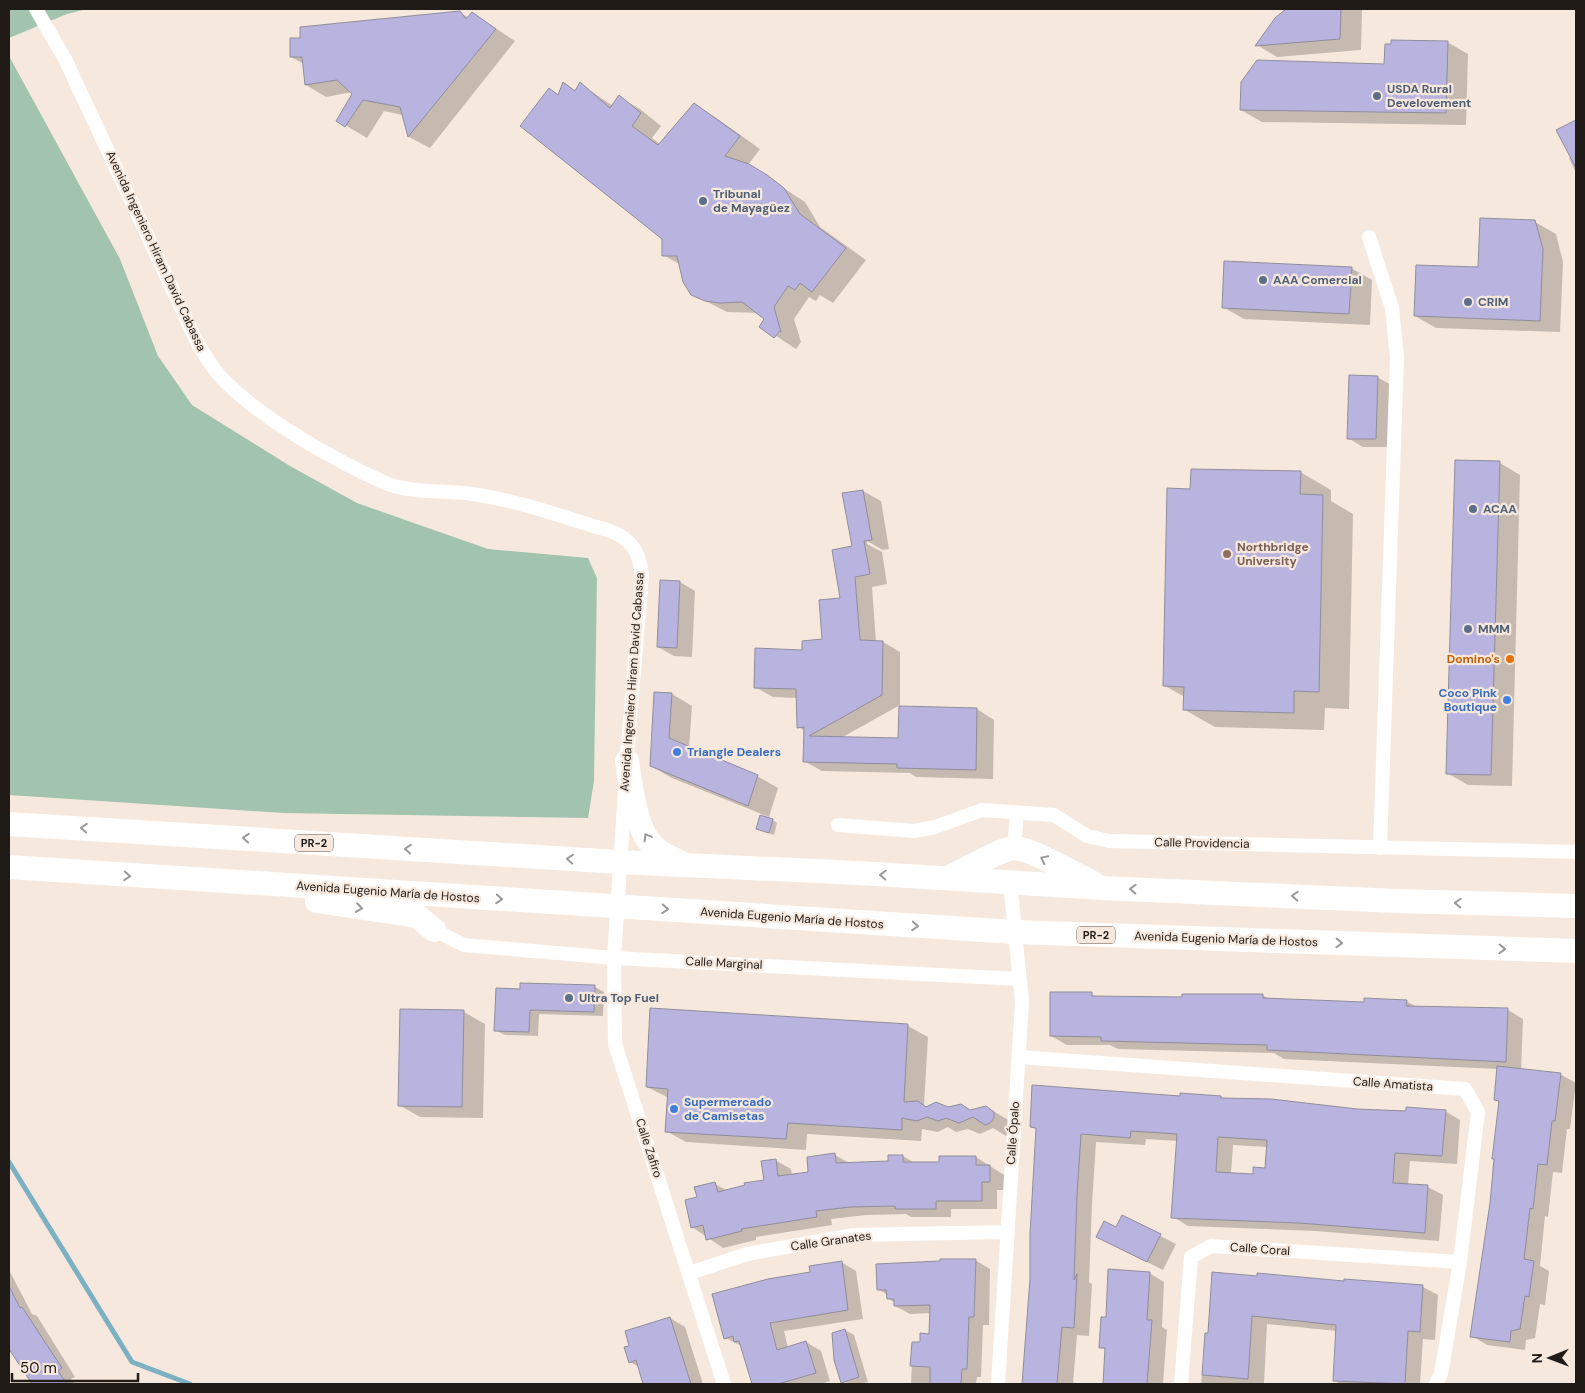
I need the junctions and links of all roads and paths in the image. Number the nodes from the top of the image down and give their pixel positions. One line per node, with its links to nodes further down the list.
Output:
1 (36, 9): 3 (street, Avenida Ingeniero Hiram David Cabassa)
2 (1369, 237): 8 (street)
3 (627, 761): 10 (street, Avenida Ingeniero Hiram David Cabassa); 11 (highway, one-way to 3)
4 (1017, 813): 6 (street, Calle Providencia); 7 (street); 8 (street, Calle Providencia)
5 (9, 824): 10 (highway, PR-2, one-way to 5)
6 (838, 825)
7 (1014, 848): 14 (highway); 16 (highway, one-way to 7)
8 (1380, 848): 9 (street, Calle Providencia)
9 (1576, 852)
10 (619, 862): 11 (highway, PR-2); 17 (street, Avenida Ingeniero Hiram David Cabassa)
11 (685, 866): 14 (highway, PR-2, one-way to 11)
12 (9, 867): 13 (highway, Avenida Eugenio María de Hostos / PR-2, one-way to 13)
13 (155, 878): 17 (highway, Avenida Eugenio María de Hostos / PR-2, one-way to 17); 19 (highway, one-way to 19)
14 (948, 878): 15 (highway, PR-2)
15 (1010, 882): 16 (highway, PR-2); 20 (street, Calle Ópalo)
16 (1103, 888): 18 (highway, PR-2, one-way to 16)
17 (617, 906): 20 (highway, Avenida Eugenio María de Hostos / PR-2, one-way to 20); 22 (street, Calle Zafiro)
18 (1576, 906)
19 (434, 930): 22 (street, Calle Marginal)
20 (1015, 932): 21 (highway, Avenida Eugenio María de Hostos / PR-2, one-way to 21); 23 (street, Calle Ópalo)
21 (1576, 951)
22 (614, 958): 23 (street, Calle Marginal); 27 (street, Calle Zafiro)
23 (1019, 979): 24 (street, Calle Ópalo)
24 (1019, 1057): 25 (street, Calle Ópalo); 26 (street, Calle Amatista)
25 (1006, 1232): 27 (street, Calle Granates); 29 (street, Calle Ópalo)
26 (1460, 1262): 30 (street, Calle Coral); 31 (street, Calle Amatista)
27 (690, 1273): 28 (street, Calle Zafiro)
28 (724, 1384)
29 (998, 1384)
30 (1181, 1384)
31 (1436, 1384)

